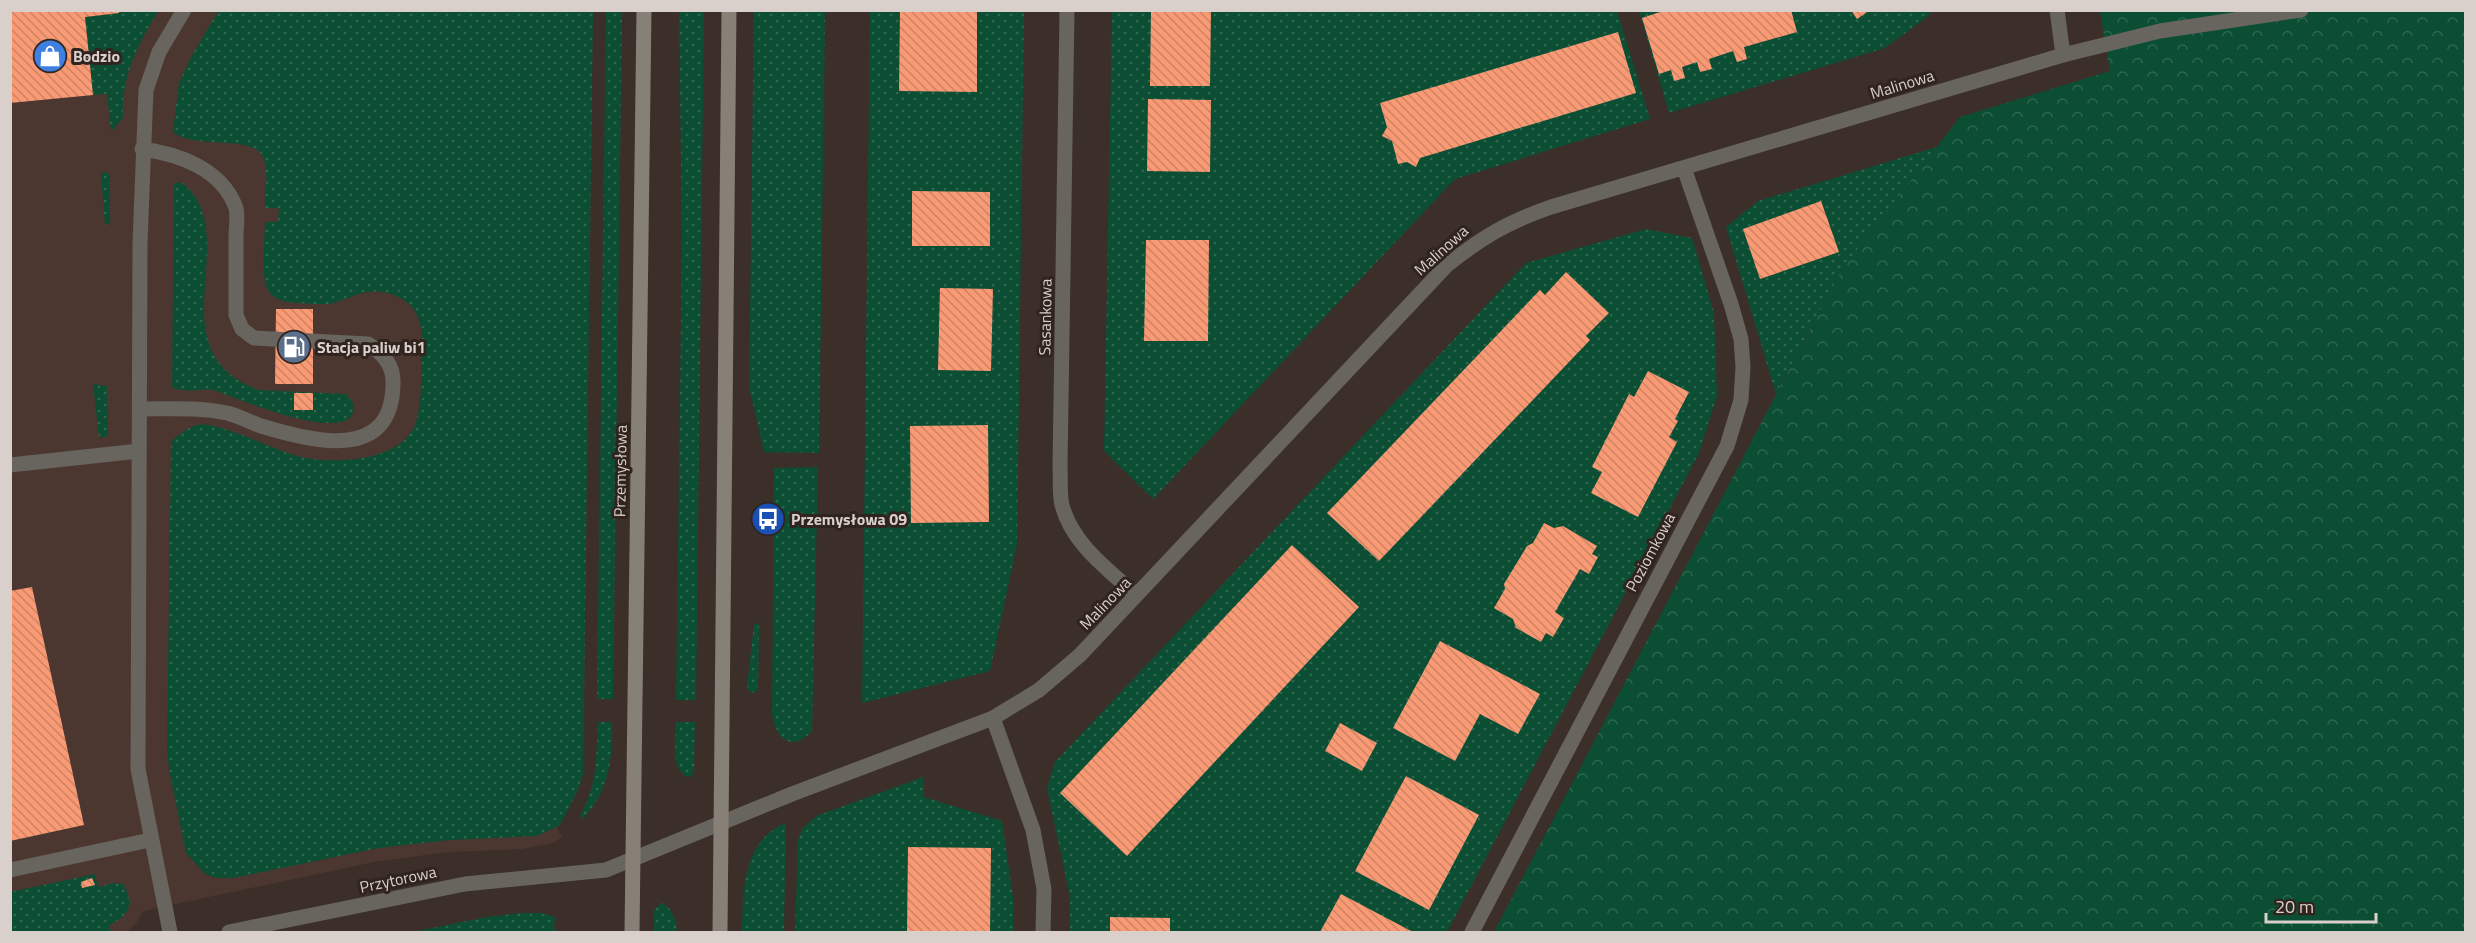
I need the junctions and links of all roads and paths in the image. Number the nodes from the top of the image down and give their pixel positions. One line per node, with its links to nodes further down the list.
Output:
1 (184, 10): 8 (street)
2 (644, 10): 17 (main road, Przemysłowa)
3 (729, 10): 15 (main road)
4 (1067, 10): 13 (street, Sasankowa)
5 (2057, 10): 7 (street)
6 (2301, 10): 7 (street, Malinowa)
7 (2063, 55): 9 (street, Malinowa)
8 (142, 149): 10 (street); 10 (street)
9 (1684, 168): 13 (street, Malinowa); 24 (street, Poziomkowa)
10 (140, 409): 11 (street)
11 (139, 451): 12 (street); 16 (street)
12 (10, 465)
13 (1136, 595): 14 (street, Malinowa)
14 (993, 718): 15 (street, Malinowa); 23 (street)
15 (720, 823): 17 (street, Przytorowa); 22 (main road)
16 (150, 840): 18 (street); 19 (street)
17 (633, 860): 20 (street, Przytorowa); 21 (main road, Przemysłowa)
18 (10, 870)
19 (170, 933)
20 (229, 933)
21 (632, 933)
22 (720, 933)
23 (1043, 933)
24 (1472, 933)

